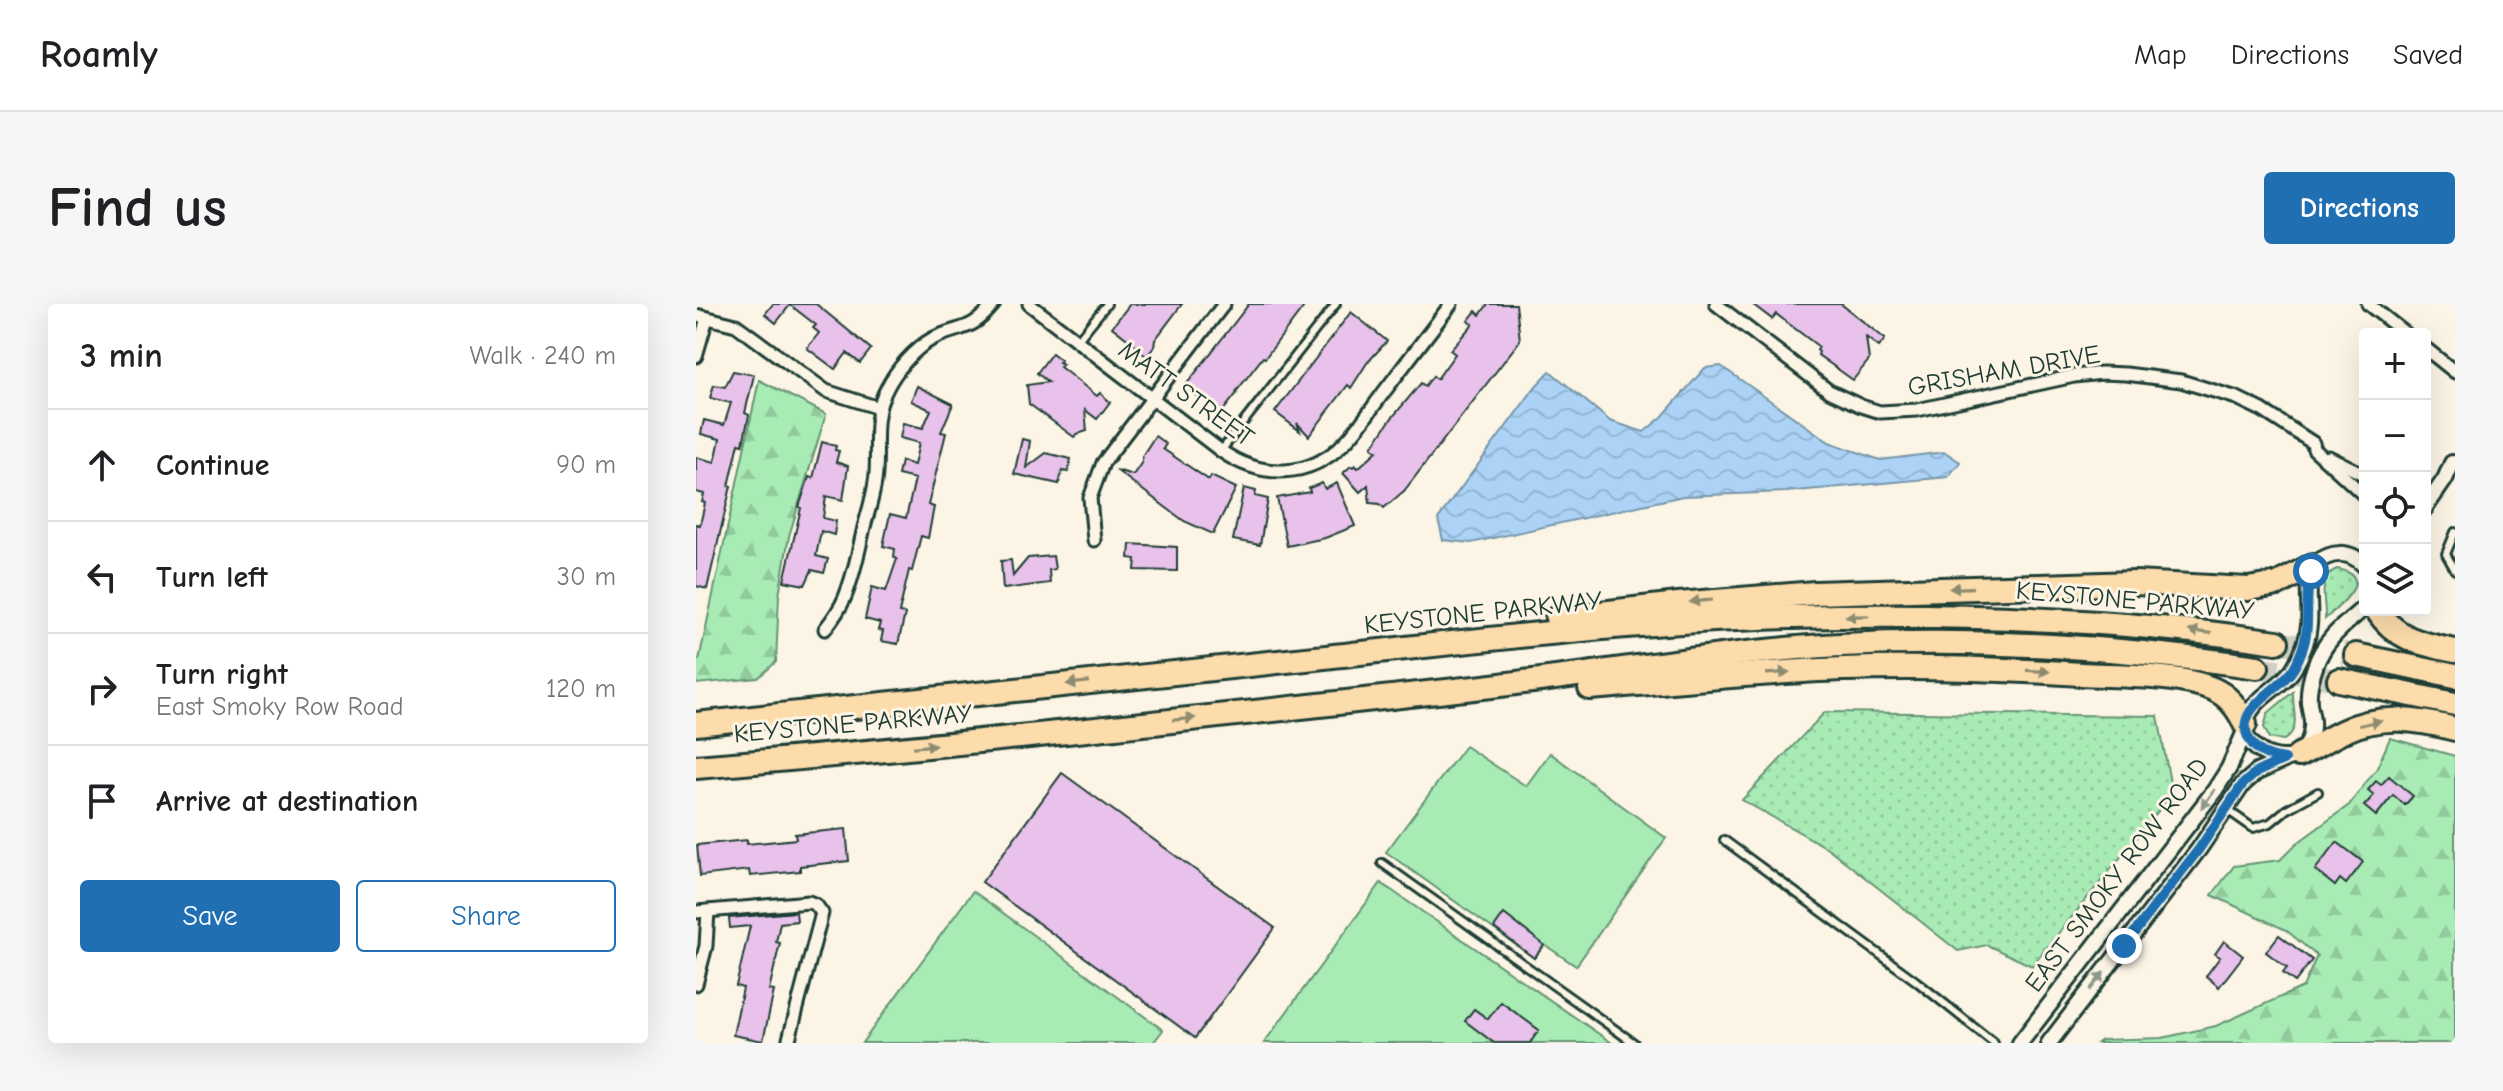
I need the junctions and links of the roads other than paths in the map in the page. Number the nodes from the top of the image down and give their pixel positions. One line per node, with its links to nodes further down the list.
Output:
1 (994, 304): 16 (street)
2 (1029, 304): 11 (street, MATT STREET)
3 (1107, 304): 11 (lane)
4 (1224, 304): 15 (street)
5 (1336, 304): 18 (lane)
6 (1451, 304): 18 (street, MATT STREET)
7 (1716, 304): 17 (street, GRISHAM DRIVE)
8 (2368, 304): 10 (street)
9 (702, 317): 13 (street); 16 (street)
10 (2398, 328)
11 (1077, 341): 15 (street, MATT STREET)
12 (2431, 353): 14 (street)
13 (696, 356)
14 (2455, 372)
15 (1151, 398): 18 (street, MATT STREET); 25 (street)
16 (879, 408): 34 (street)
17 (2314, 449): 20 (street, GRISHAM DRIVE); 22 (street, GRISHAM DRIVE)
18 (1221, 451)
19 (2453, 461): 21 (street); 23 (street)
20 (2359, 472)
21 (2431, 482)
22 (2359, 490)
23 (2431, 499)
24 (2455, 532): 30 (lane)
25 (1094, 540)
26 (2359, 549): 27 (street)
27 (2346, 553): 28 (street); 29 (street)
28 (2359, 560)
29 (2313, 565): 40 (highway, one-way to 40); 46 (street, EAST SMOKY ROW ROAD)
30 (2455, 570)
31 (2359, 612): 49 (street)
32 (2382, 616): 35 (highway)
33 (2395, 616): 35 (highway)
34 (825, 629)
35 (2412, 641): 37 (highway)
36 (2277, 642): 40 (highway, KEYSTONE PARKWAY, one-way to 40)
37 (2455, 651)
38 (2356, 655): 41 (highway)
39 (2257, 667): 43 (highway, KEYSTONE PARKWAY)
40 (1156, 675): 45 (highway, KEYSTONE PARKWAY, one-way to 45)
41 (2455, 676)
42 (2339, 680): 44 (highway)
43 (1393, 697): 46 (highway, one-way to 46); 48 (highway, KEYSTONE PARKWAY, one-way to 43)
44 (2455, 704)
45 (696, 723)
46 (2245, 728): 49 (street); 61 (street, EAST SMOKY ROW ROAD, one-way to 61)
47 (2455, 729): 49 (highway, one-way to 47)
48 (848, 754): 50 (highway, KEYSTONE PARKWAY); 51 (highway)
49 (2292, 757): 53 (street, EAST SMOKY ROW ROAD)
50 (696, 767)
51 (696, 780)
52 (2318, 792): 53 (lane)
53 (2226, 809): 62 (street, EAST SMOKY ROW ROAD, one-way to 53)
54 (1724, 840): 60 (lane)
55 (1382, 863): 59 (lane)
56 (702, 912): 57 (street); 58 (street)
57 (696, 984)
58 (788, 1043)
59 (1634, 1043)
60 (1994, 1043)
61 (2020, 1043)
62 (2049, 1043)

